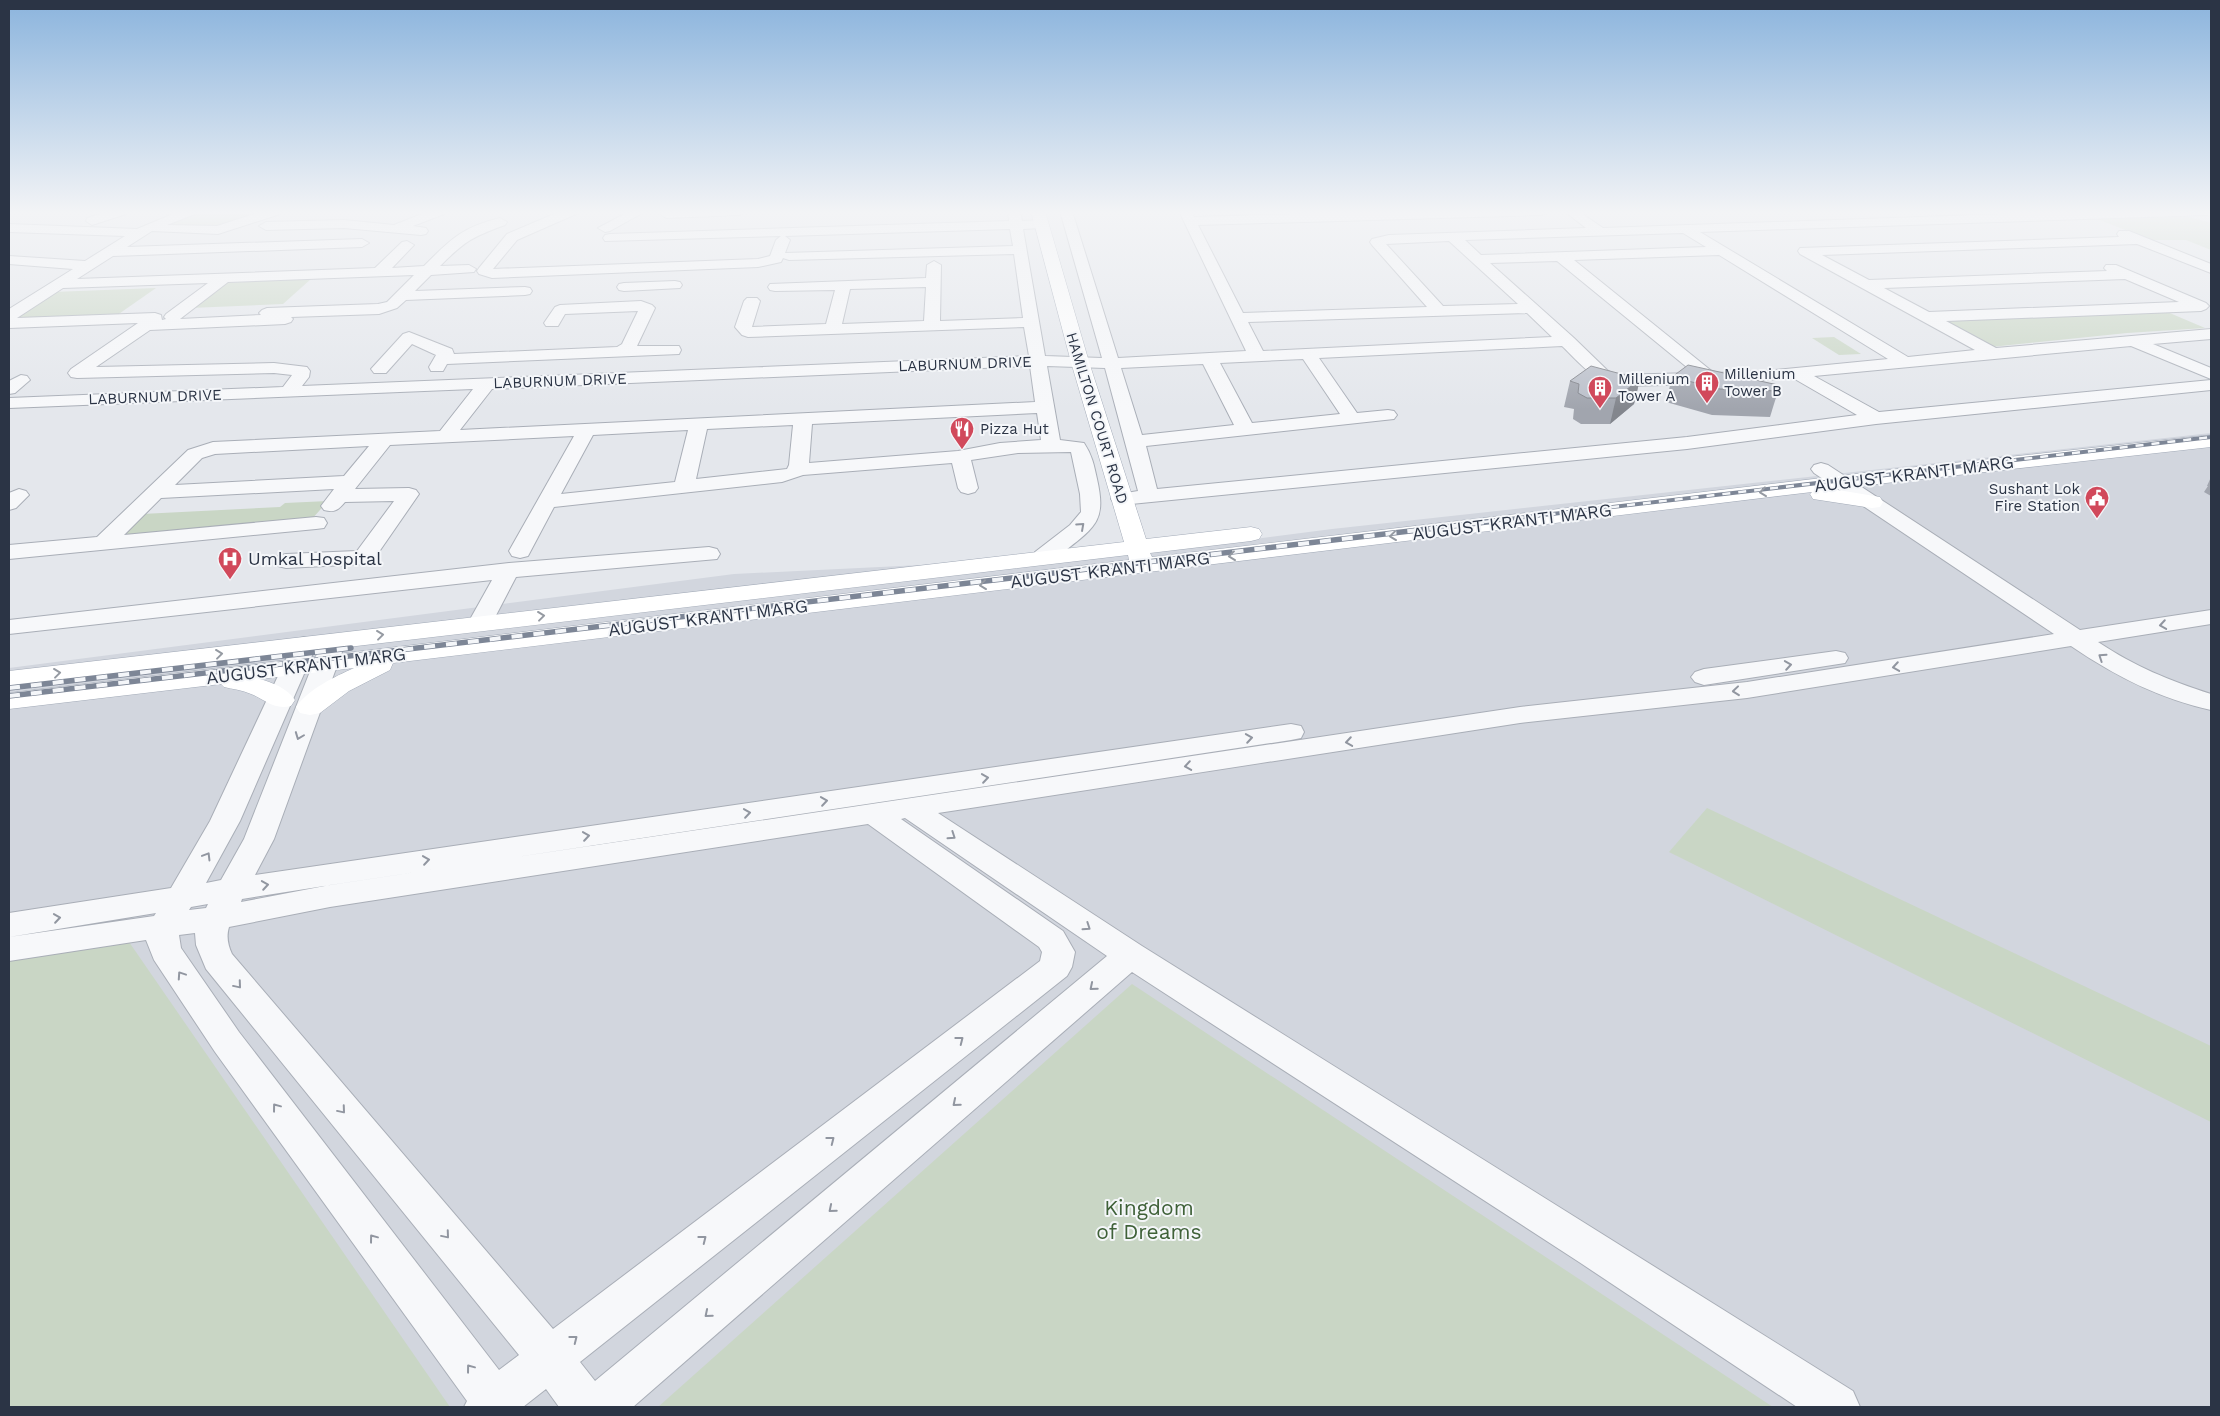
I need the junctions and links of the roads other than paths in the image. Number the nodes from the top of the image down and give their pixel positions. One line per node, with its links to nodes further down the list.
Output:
1 (73, 277): 19 (street)
2 (224, 277): 19 (street)
3 (226, 277): 34 (street)
4 (327, 277): 33 (street)
5 (421, 277): 26 (street)
6 (933, 277): 18 (street)
7 (1025, 277): 37 (street)
8 (1056, 277): 54 (main road, HAMILTON COURT ROAD)
9 (1086, 277): 56 (street)
10 (1218, 277): 36 (street)
11 (1408, 277): 30 (street)
12 (1498, 277): 28 (street)
13 (1586, 277): 61 (street)
14 (1764, 277): 55 (street)
15 (1853, 277): 20 (street)
16 (2067, 277): 20 (street)
17 (2133, 277): 29 (street)
18 (933, 282): 22 (street); 39 (street)
19 (62, 284): 32 (street)
20 (1866, 284): 35 (street)
21 (675, 285): 23 (street)
22 (843, 285): 24 (street); 40 (street)
23 (614, 287)
24 (775, 287)
25 (537, 291): 26 (street)
26 (402, 296): 33 (street)
27 (752, 301): 40 (street)
28 (1531, 308): 30 (street); 42 (street)
29 (2206, 308): 35 (street)
30 (1438, 311): 31 (street)
31 (1331, 315): 36 (street); 45 (street)
32 (10, 316): 34 (street)
33 (286, 316): 34 (street); 57 (street)
34 (172, 317)
35 (1926, 317): 47 (street)
36 (1238, 318): 49 (street)
37 (1032, 322): 39 (street); 53 (street)
38 (552, 323): 46 (street)
39 (932, 326): 40 (street)
40 (833, 330)
41 (2211, 334): 43 (street)
42 (1568, 341): 45 (street, LABURNUM DRIVE); 61 (street)
43 (2132, 341): 47 (street); 60 (street)
44 (673, 350): 46 (street)
45 (1357, 351): 48 (street, LABURNUM DRIVE)
46 (620, 352): 50 (street)
47 (1993, 353): 55 (street)
48 (1308, 354): 49 (street, LABURNUM DRIVE); 72 (street)
49 (1257, 356): 51 (street, LABURNUM DRIVE)
50 (462, 358): 52 (street); 64 (street)
51 (1209, 358): 56 (street, LABURNUM DRIVE); 76 (street)
52 (442, 359): 58 (street); 64 (street)
53 (1039, 361): 54 (street, LABURNUM DRIVE); 62 (street, LABURNUM DRIVE); 68 (street)
54 (1080, 362): 56 (street, LABURNUM DRIVE); 94 (main road, HAMILTON COURT ROAD)
55 (1905, 362): 59 (street)
56 (1112, 363): 79 (street)
57 (285, 365): 65 (street); 66 (street)
58 (380, 369)
59 (1798, 374): 61 (street); 70 (street)
60 (2211, 374)
61 (1711, 378)
62 (486, 384): 64 (street, LABURNUM DRIVE); 77 (street)
63 (2211, 385): 70 (street)
64 (432, 386): 65 (street, LABURNUM DRIVE)
65 (288, 392): 66 (street, LABURNUM DRIVE)
66 (264, 393): 67 (street, LABURNUM DRIVE)
67 (9, 403)
68 (1045, 407): 71 (street); 81 (street)
69 (1388, 415): 72 (street)
70 (1876, 418): 93 (street)
71 (803, 419): 73 (street); 84 (street)
72 (1352, 419): 76 (street)
73 (699, 424): 75 (street); 88 (street)
74 (2211, 427): 85 (main road, AUGUST KRANTI MARG)
75 (587, 429): 77 (street); 96 (street)
76 (1246, 430): 79 (street)
77 (447, 436): 78 (street)
78 (384, 440): 90 (street); 92 (street)
79 (1135, 441): 93 (street)
80 (2211, 441): 86 (main road, AUGUST KRANTI MARG)
81 (1051, 446): 82 (street); 103 (street, one-way to 81)
82 (960, 456): 84 (street); 89 (street)
83 (1821, 469): 85 (street); 99 (main road, AUGUST KRANTI MARG)
84 (796, 470): 88 (street)
85 (1843, 474): 87 (main road, AUGUST KRANTI MARG); 91 (main road, AUGUST KRANTI MARG); 95 (street)
86 (1914, 474): 87 (main road, AUGUST KRANTI MARG); 95 (main road)
87 (1865, 480): 95 (street)
88 (684, 487): 96 (street)
89 (968, 488)
90 (344, 489): 92 (street); 97 (street); 105 (street)
91 (1788, 489): 95 (main road); 104 (main road, AUGUST KRANTI MARG, one-way to 104)
92 (155, 492): 100 (street)
93 (1148, 496): 94 (street)
94 (1121, 499): 98 (main road, HAMILTON COURT ROAD)
95 (1881, 499): 112 (street)
96 (547, 502): 106 (street)
97 (316, 523): 100 (street); 105 (street)
98 (1128, 523): 99 (main road); 104 (main road, HAMILTON COURT ROAD)
99 (1185, 542): 104 (main road, AUGUST KRANTI MARG)
100 (103, 543): 101 (street)
101 (9, 552)
102 (708, 554): 106 (street)
103 (1043, 557): 104 (main road, AUGUST KRANTI MARG); 110 (main road, AUGUST KRANTI MARG, one-way to 103)
104 (1140, 557): 114 (main road, AUGUST KRANTI MARG, one-way to 114)
105 (286, 561): 107 (street)
106 (514, 561): 107 (street); 110 (street)
107 (257, 598): 111 (street)
108 (2211, 601): 112 (street)
109 (2211, 617): 112 (street, one-way to 112)
110 (480, 623): 113 (main road, AUGUST KRANTI MARG, one-way to 110)
111 (9, 627)
112 (2078, 630): 118 (street); 121 (street, one-way to 112); 123 (street, one-way to 123); 125 (street, one-way to 112)
113 (329, 652): 114 (main road, AUGUST KRANTI MARG); 115 (main road, AUGUST KRANTI MARG); 122 (street)
114 (413, 653): 122 (main road)
115 (300, 656): 116 (main road, AUGUST KRANTI MARG, one-way to 115); 117 (main road, AUGUST KRANTI MARG); 119 (street)
116 (9, 679)
117 (195, 679): 119 (main road); 120 (main road, AUGUST KRANTI MARG)
118 (2211, 689)
119 (281, 700): 126 (street, one-way to 119)
120 (9, 701)
121 (2211, 702)
122 (310, 707): 125 (street, one-way to 125)
123 (912, 809): 124 (street); 130 (street, one-way to 130)
124 (876, 815): 127 (street); 131 (street, one-way to 124)
125 (232, 890): 126 (street); 127 (street)
126 (173, 911): 127 (street); 128 (street, one-way to 126); 129 (street); 132 (street, one-way to 126)
127 (216, 918): 131 (street, one-way to 131)
128 (9, 925)
129 (9, 949)
130 (1130, 955): 134 (street, one-way to 134); 135 (street)
131 (549, 1358): 132 (street); 133 (street)
132 (493, 1405)
133 (587, 1407)
134 (599, 1407)
135 (1837, 1407)

